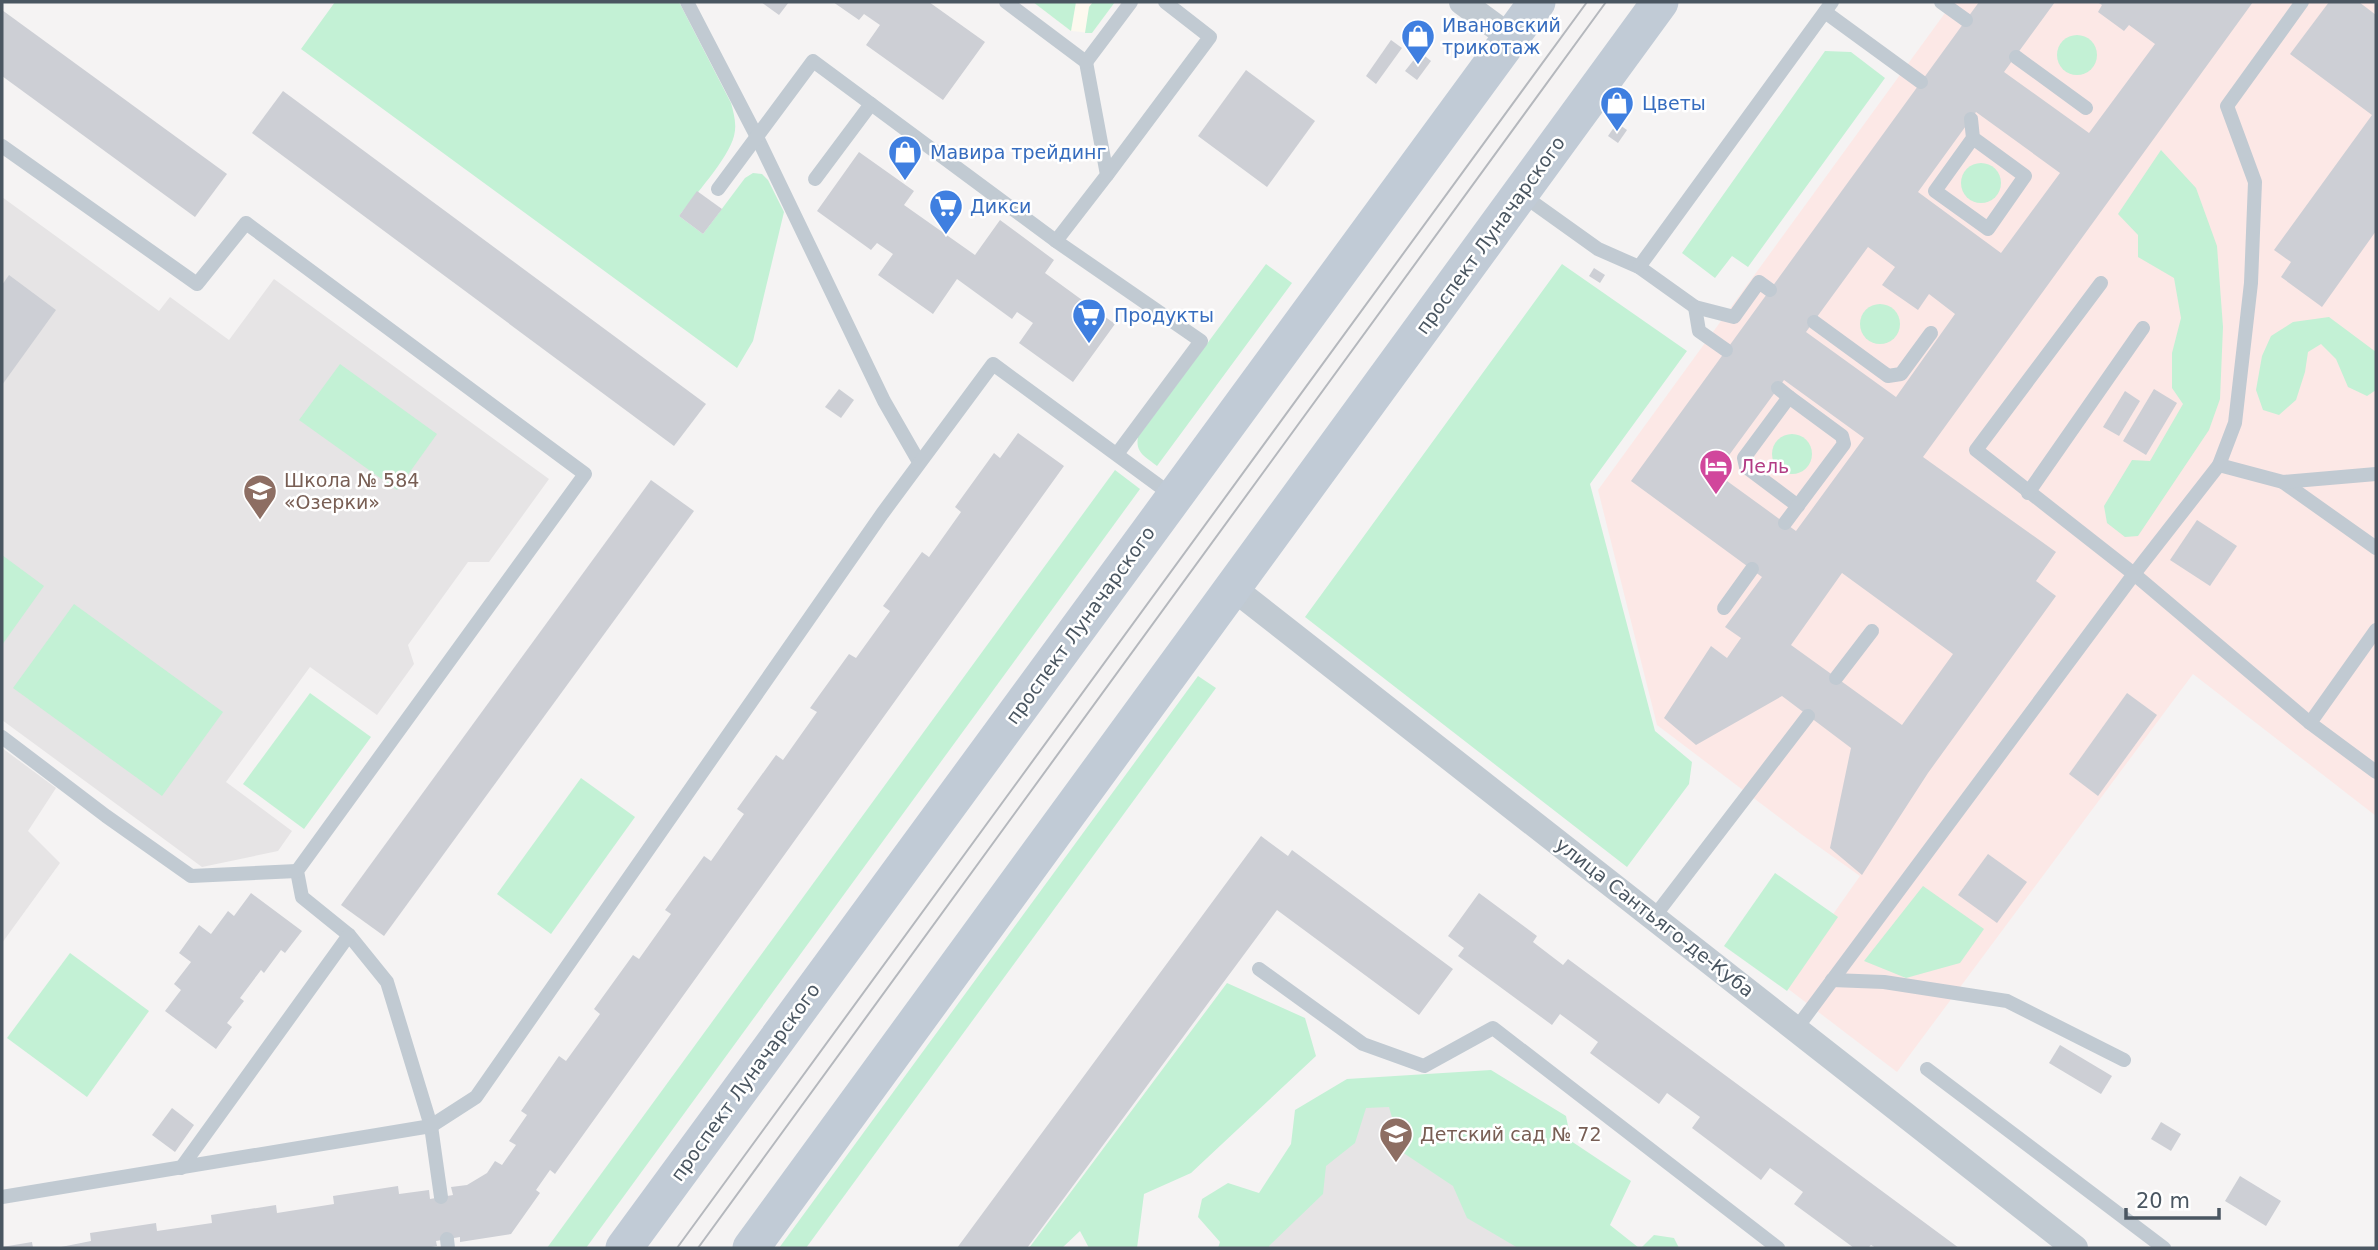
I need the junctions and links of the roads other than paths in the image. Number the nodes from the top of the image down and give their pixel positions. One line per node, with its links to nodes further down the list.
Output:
1 (687, 2): 19 (lane)
2 (1006, 2): 14 (lane)
3 (1131, 2): 14 (lane)
4 (1165, 2): 22 (lane)
5 (1462, 2): 12 (street)
6 (1537, 2): 12 (main road, проспект Луначарского)
7 (1660, 2): 25 (main road, проспект Луначарского)
8 (1941, 2): 11 (lane)
9 (2302, 2): 37 (lane)
10 (1828, 7): 15 (lane); 27 (lane)
11 (1966, 20)
12 (1511, 38): 41 (main road, проспект Луначарского)
13 (2016, 57): 17 (lane)
14 (1086, 62): 22 (lane)
15 (1921, 82)
16 (871, 104): 19 (lane); 23 (lane); 26 (lane)
17 (2086, 107)
18 (1971, 118): 20 (lane)
19 (757, 137): 24 (lane); 36 (lane)
20 (1973, 138): 20 (lane)
21 (2, 146): 56 (lane)
22 (1107, 175): 26 (lane)
23 (815, 179)
24 (718, 189)
25 (1520, 194): 27 (lane); 47 (main road, проспект Луначарского)
26 (1056, 241): 35 (lane)
27 (1639, 267): 30 (lane)
28 (2101, 283): 40 (lane)
29 (1770, 290): 30 (lane)
30 (1695, 307): 34 (lane)
31 (1814, 321): 33 (lane)
32 (2143, 328): 40 (lane)
33 (1931, 332)
34 (1726, 350)
35 (1117, 454): 36 (lane); 41 (lane)
36 (919, 462): 64 (lane)
37 (2220, 466): 39 (lane); 46 (lane)
38 (2376, 474): 39 (lane)
39 (2283, 482): 44 (lane)
40 (2028, 493): 46 (lane)
41 (1174, 497): 68 (main road, проспект Луначарского)
42 (1798, 506): 42 (lane); 43 (lane)
43 (1785, 523)
44 (2376, 548)
45 (1752, 569): 48 (lane)
46 (2134, 574): 53 (lane); 60 (lane)
47 (1233, 588): 57 (street, улица Сантьяго-де-Куба); 69 (main road, проспект Луначарского)
48 (1724, 608)
49 (2376, 630): 53 (lane)
50 (1872, 631): 51 (lane)
51 (1836, 678)
52 (1808, 716): 57 (lane)
53 (2310, 723): 55 (lane)
54 (2, 737): 56 (lane)
55 (2376, 772)
56 (298, 870): 58 (lane)
57 (1654, 917): 61 (street, улица Сантьяго-де-Куба)
58 (349, 936): 64 (lane); 65 (lane)
59 (1259, 969): 70 (lane)
60 (1832, 981): 61 (lane); 62 (lane)
61 (1796, 1029): 71 (street, улица Сантьяго-де-Куба)
62 (2124, 1060)
63 (1927, 1069): 72 (lane)
64 (431, 1126): 65 (lane); 66 (lane)
65 (181, 1168): 67 (lane)
66 (441, 1197)
67 (2, 1198)
68 (624, 1248)
69 (751, 1248)
70 (1778, 1248)
71 (2076, 1248)
72 (2164, 1248)

